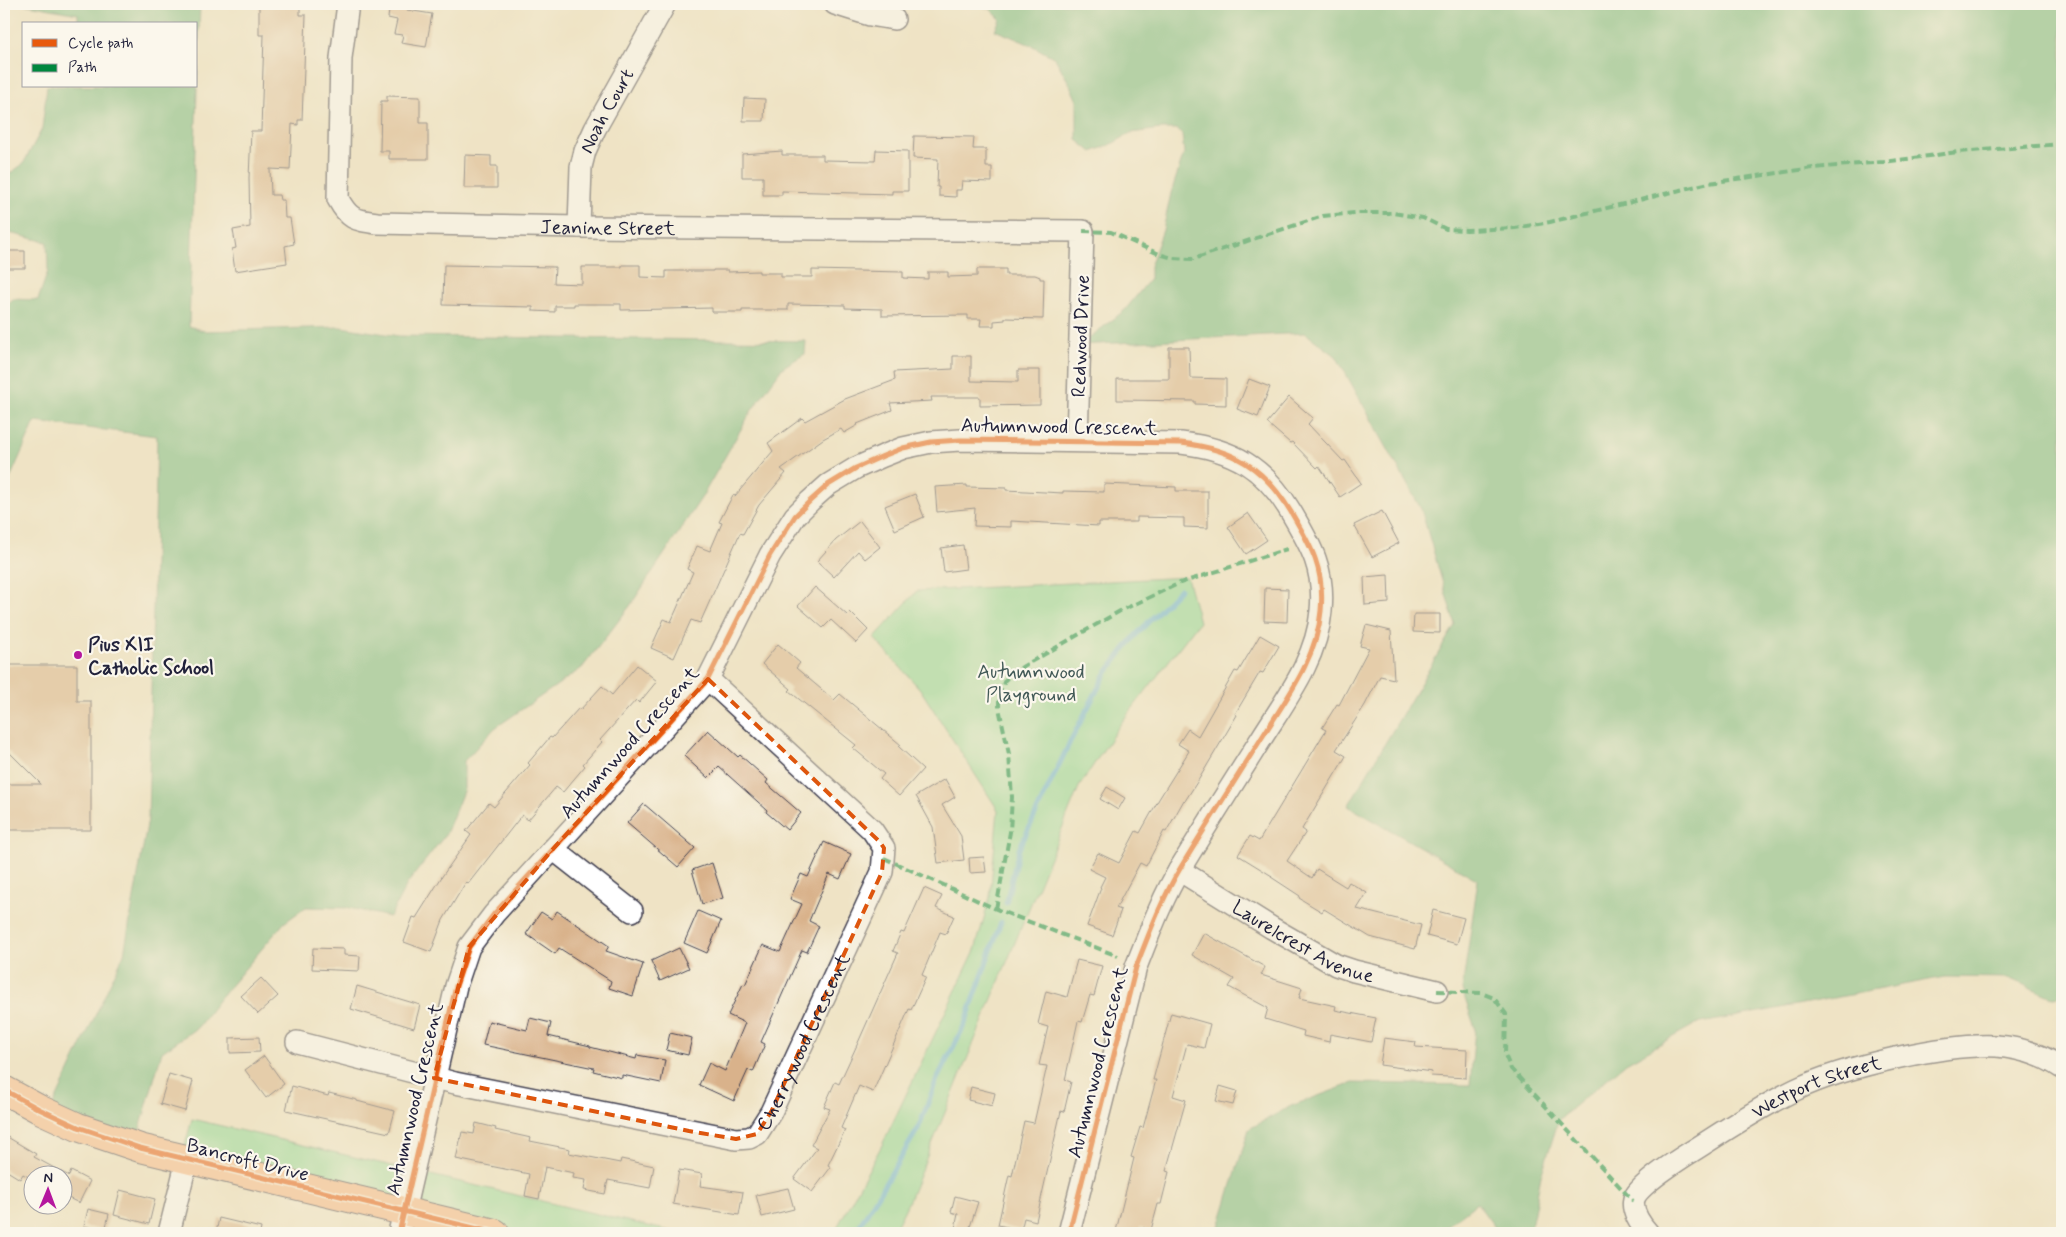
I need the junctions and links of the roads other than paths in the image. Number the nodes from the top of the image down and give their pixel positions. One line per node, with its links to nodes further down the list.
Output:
1 (348, 4): 5 (street, Jeanine Street)
2 (665, 4): 5 (street, Noah Court)
3 (835, 4): 4 (street)
4 (894, 19)
5 (579, 227): 6 (street, Jeanine Street)
6 (1083, 231): 7 (street, Redwood Drive)
7 (1077, 441): 8 (street, Autumnwood Crescent); 10 (street, Autumnwood Crescent)
8 (708, 680): 9 (street, Autumnwood Crescent); 15 (street, Cherrywood Crescent)
9 (553, 849): 11 (street); 15 (street, Autumnwood Crescent)
10 (1179, 870): 12 (street, Laurelcrest Avenue); 21 (street, Autumnwood Crescent)
11 (632, 911)
12 (1437, 991)
13 (297, 1042): 15 (street, Cherrywood Crescent)
14 (2062, 1068): 22 (street, Westport Street)
15 (434, 1078): 18 (street, Autumnwood Crescent)
16 (4, 1090): 17 (main road, Bancroft Drive)
17 (186, 1160): 18 (main road, Bancroft Drive); 19 (street)
18 (402, 1223): 20 (main road, Bancroft Drive)
19 (169, 1233)
20 (495, 1233)
21 (1069, 1233)
22 (1648, 1233)

